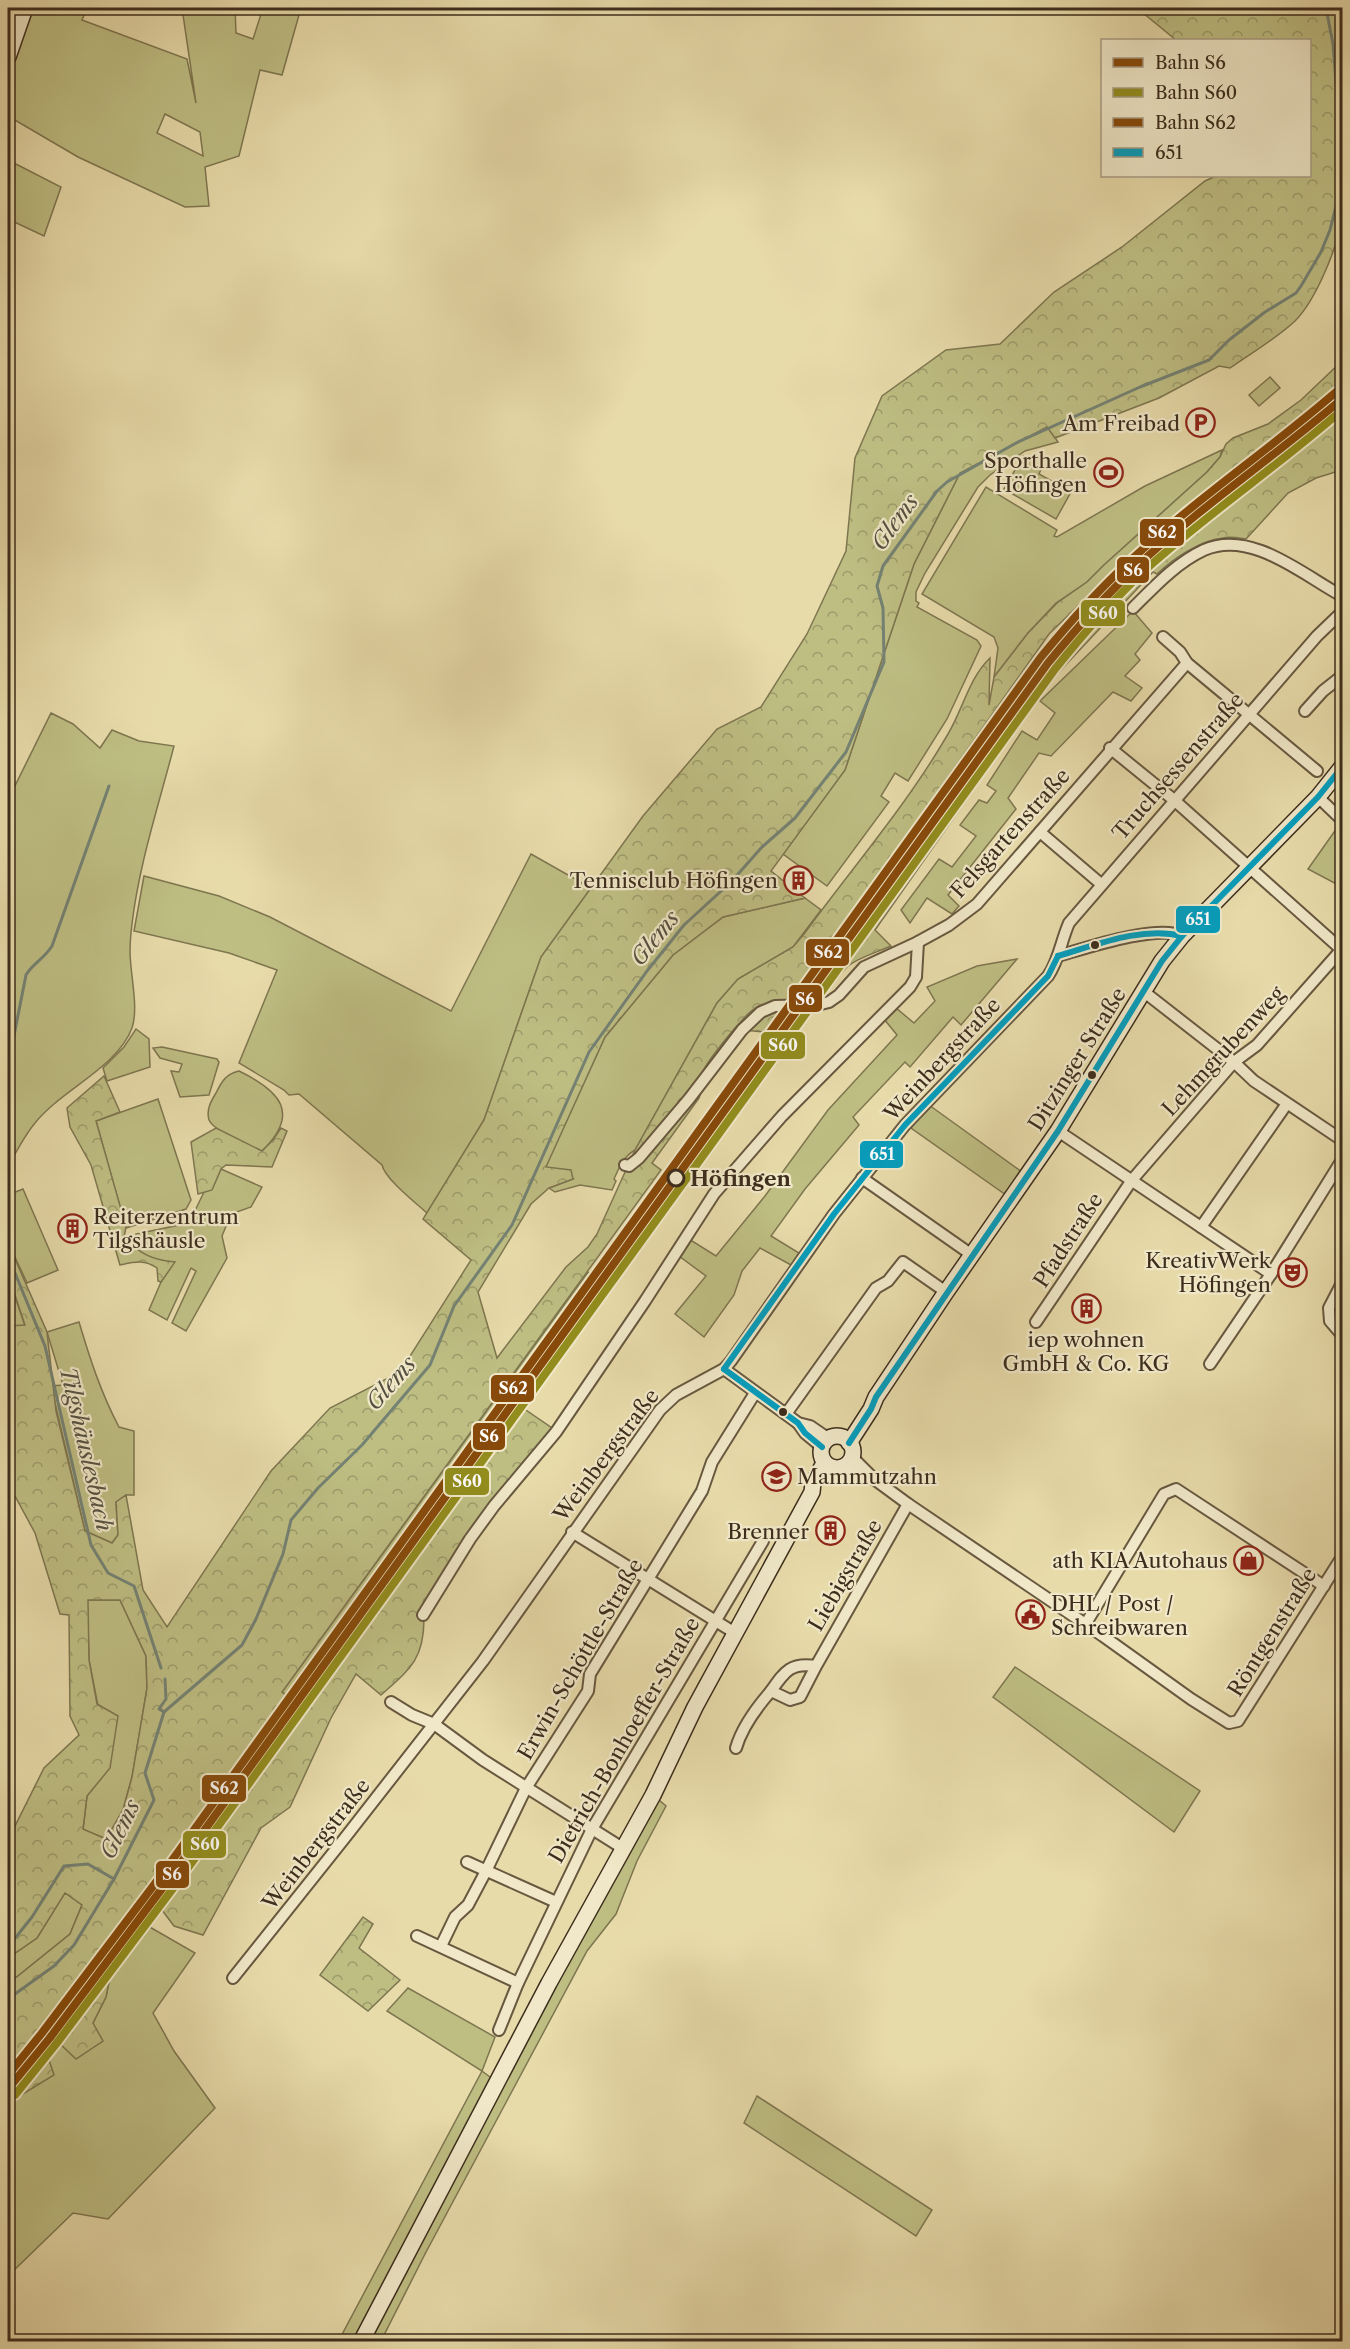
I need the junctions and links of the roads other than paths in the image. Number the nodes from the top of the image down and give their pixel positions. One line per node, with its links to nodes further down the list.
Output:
1 (25, 8): 2 (street)
2 (8, 57)
3 (1342, 596): 4 (street)
4 (1133, 608)
5 (1342, 612): 10 (street, Truchsessenstraße)
6 (1163, 637): 7 (street)
7 (1186, 663): 10 (street); 11 (street, Felsgartenstraße)
8 (1342, 676): 9 (street)
9 (1305, 711)
10 (1249, 716): 13 (street); 15 (street, Truchsessenstraße)
11 (1110, 748): 15 (street); 17 (street, Felsgartenstraße)
12 (1342, 767): 14 (street, Ditzinger Straße)
13 (1317, 771)
14 (1318, 797): 16 (street); 18 (street, Ditzinger Straße)
15 (1174, 800): 18 (street); 19 (street, Truchsessenstraße)
16 (1342, 820)
17 (1040, 832): 19 (street); 21 (street, Felsgartenstraße)
18 (1251, 867): 20 (street, Ditzinger Straße); 22 (street)
19 (1101, 884): 23 (street, Truchsessenstraße)
20 (1182, 936): 23 (street); 24 (street, Ditzinger Straße)
21 (918, 942): 30 (street, Felsgartenstraße); 51 (street)
22 (1342, 949): 25 (street, Lehmgrubenweg)
23 (1058, 956): 31 (street, Weinbergstraße)
24 (1143, 991): 25 (street); 27 (street, Ditzinger Straße)
25 (1234, 1062): 26 (street); 32 (street, Lehmgrubenweg)
26 (1286, 1105): 28 (street); 33 (street)
27 (1059, 1131): 32 (street); 34 (street, Ditzinger Straße)
28 (1342, 1140)
29 (1342, 1160): 35 (street)
30 (625, 1165)
31 (862, 1178): 34 (street); 41 (street, Weinbergstraße)
32 (1132, 1180): 33 (street); 38 (street, Pfadstraße)
33 (1201, 1227): 35 (street)
34 (972, 1255): 37 (street, Ditzinger Straße)
35 (1271, 1275): 40 (street)
36 (1342, 1283): 39 (street)
37 (946, 1292): 43 (street); 44 (street, Ditzinger Straße)
38 (1036, 1322)
39 (1342, 1335)
40 (1210, 1364)
41 (724, 1369): 42 (street, Röntgenstraße); 46 (street, Weinbergstraße)
42 (755, 1393): 43 (street, Röntgenstraße); 49 (street, Erwin-Schöttle-Straße)
43 (786, 1414): 44 (street, Röntgenstraße)
44 (837, 1452): 45 (street, Röntgenstraße); 54 (street, Ditzinger Straße)
45 (908, 1504): 53 (street, Röntgenstraße); 55 (street, Liebigstraße)
46 (572, 1532): 49 (street); 58 (street, Weinbergstraße)
47 (764, 1541): 52 (street, Dietrich-Bonhoeffer-Straße)
48 (1342, 1557): 50 (street, Röntgenstraße)
49 (648, 1580): 52 (street); 60 (street, Erwin-Schöttle-Straße)
50 (1324, 1586): 53 (street); 53 (street, Röntgenstraße)
51 (423, 1614)
52 (715, 1621): 54 (street); 61 (street, Dietrich-Bonhoeffer-Straße)
53 (1085, 1625)
54 (735, 1633): 62 (street, Ditzinger Straße)
55 (816, 1666): 56 (street); 56 (street, Liebigstraße)
56 (771, 1690): 59 (street)
57 (391, 1702): 58 (street)
58 (434, 1724): 60 (street); 68 (street, Weinbergstraße)
59 (736, 1748)
60 (526, 1788): 61 (street); 64 (street, Erwin-Schöttle-Straße)
61 (592, 1829): 62 (street); 65 (street, Dietrich-Bonhoeffer-Straße)
62 (624, 1849): 71 (street, Ditzinger Straße)
63 (467, 1862): 64 (street)
64 (486, 1871): 65 (street); 67 (street, Erwin-Schöttle-Straße)
65 (556, 1902): 69 (street, Dietrich-Bonhoeffer-Straße)
66 (417, 1936): 67 (street)
67 (441, 1946): 69 (street)
68 (233, 1978)
69 (518, 1983): 70 (street, Dietrich-Bonhoeffer-Straße)
70 (499, 2030)
71 (362, 2342)

